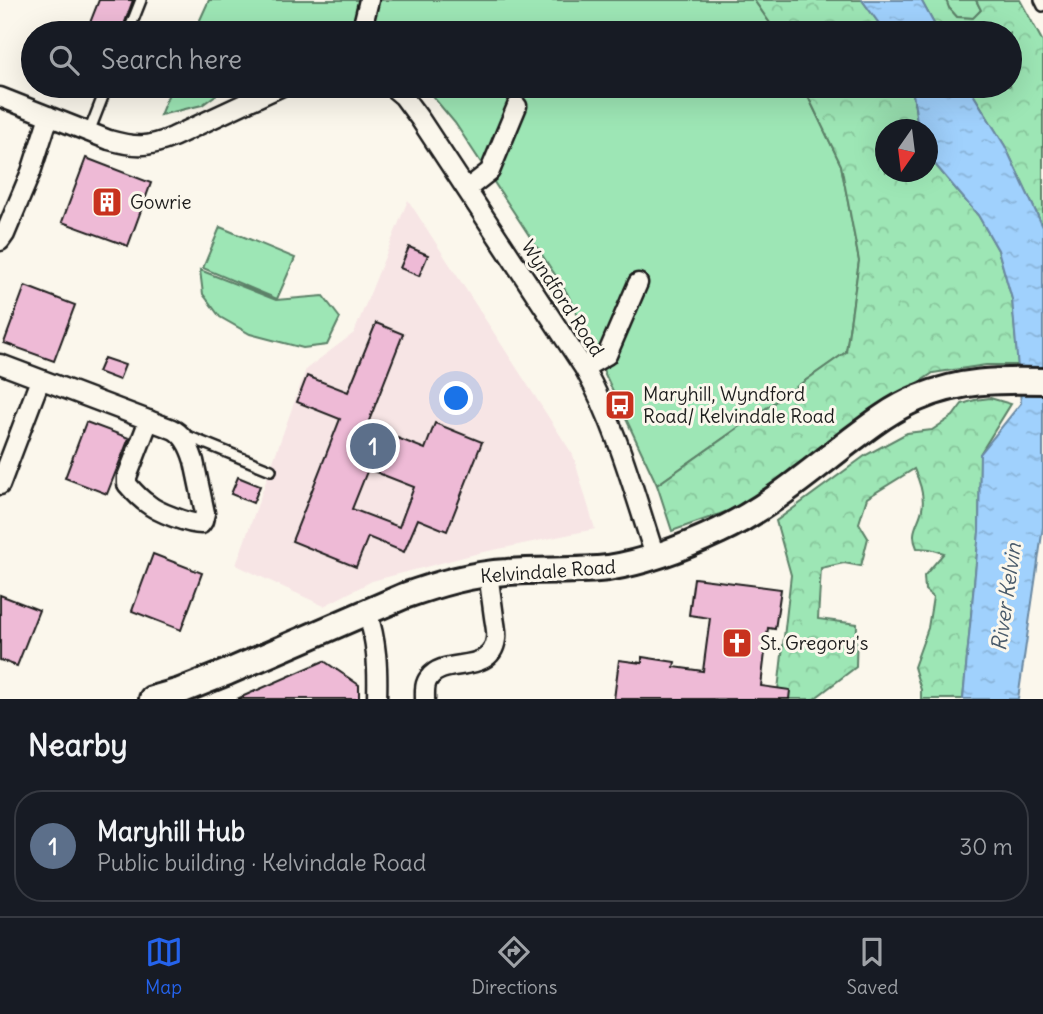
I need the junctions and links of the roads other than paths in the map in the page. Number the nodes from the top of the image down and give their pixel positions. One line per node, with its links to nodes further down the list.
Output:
1 (141, 0): 5 (lane)
2 (369, 0): 6 (street)
3 (1040, 0): 4 (lane)
4 (1043, 6)
5 (133, 21)
6 (364, 21)
7 (0, 97): 12 (street)
8 (102, 98): 13 (lane)
9 (256, 98): 13 (street)
10 (402, 98): 14 (street, Wyndford Road)
11 (517, 106): 14 (street)
12 (49, 116): 13 (street); 15 (street)
13 (89, 132)
14 (467, 189): 18 (street, Wyndford Road)
15 (0, 242)
16 (638, 283): 18 (street)
17 (0, 364): 19 (street)
18 (584, 368): 25 (street, Wyndford Road)
19 (40, 380): 21 (street); 24 (street)
20 (1043, 381): 25 (street, Kelvindale Road)
21 (149, 420): 22 (street); 22 (street)
22 (179, 432): 23 (lane)
23 (271, 470)
24 (0, 485)
25 (655, 556): 26 (street, Kelvindale Road)
26 (488, 573): 27 (street, Kelvindale Road); 30 (street)
27 (367, 612): 28 (street, Kelvindale Road); 29 (street)
28 (163, 698)
29 (377, 699)
30 (425, 699)

